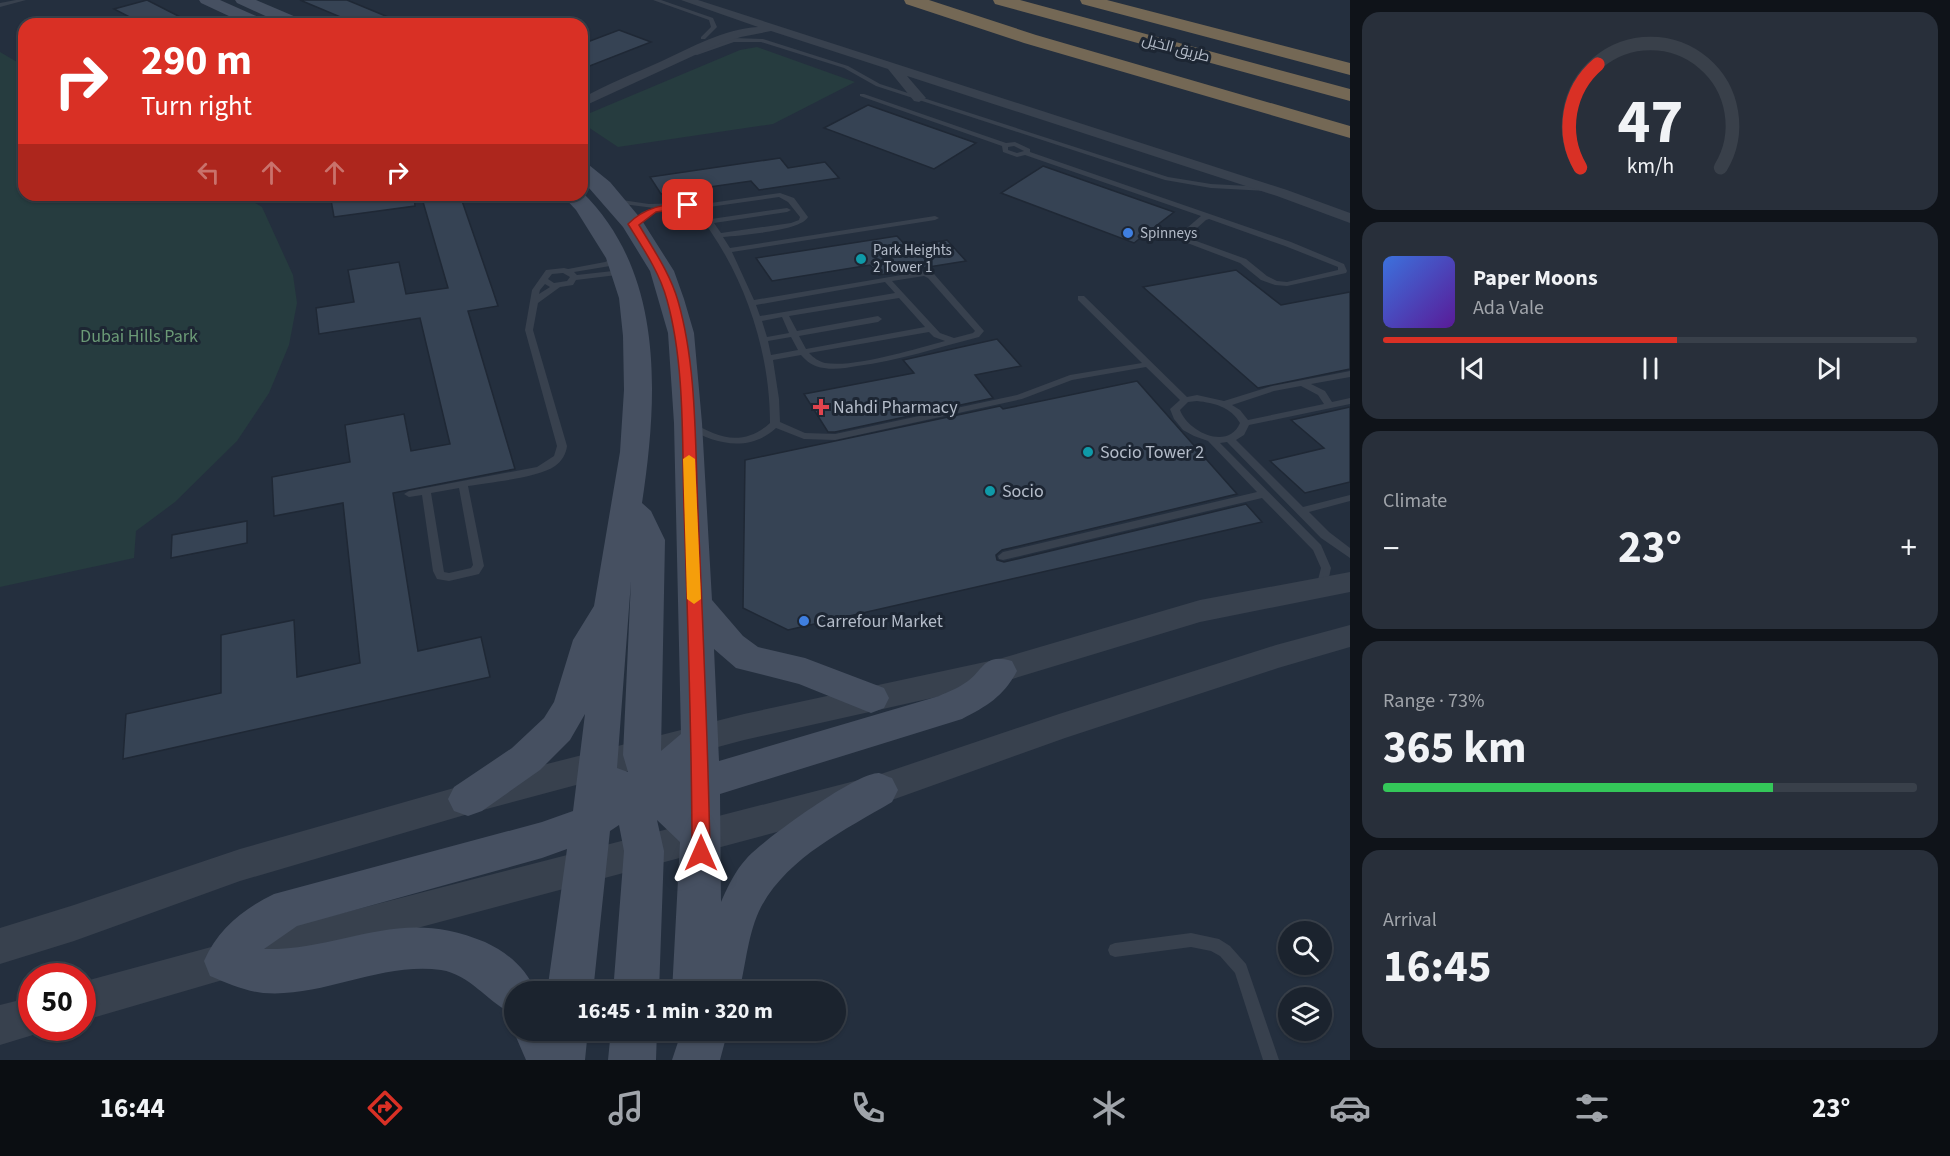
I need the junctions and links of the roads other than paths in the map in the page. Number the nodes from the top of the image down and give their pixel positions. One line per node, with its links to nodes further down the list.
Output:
1 (23, 0): 11 (lane)
2 (207, 0): 13 (main road)
3 (243, 0): 14 (main road)
4 (656, 0): 16 (lane)
5 (687, 0): 12 (street)
6 (912, 0): 30 (highway)
7 (950, 0): 20 (highway)
8 (1001, 0): 24 (highway, طريق الخيل)
9 (1088, 0): 21 (highway, طريق الخيل)
10 (1137, 0): 18 (highway)
11 (0, 5)
12 (724, 12): 15 (street); 16 (street)
13 (246, 18)
14 (284, 18)
15 (781, 30): 17 (street); 19 (street)
16 (703, 38): 22 (street)
17 (680, 57): 25 (lane); 26 (street)
18 (1350, 58)
19 (892, 66): 25 (street); 35 (street)
20 (1184, 66): 27 (highway); 28 (highway)
21 (1350, 69)
22 (593, 82)
23 (862, 95): 31 (lane)
24 (1350, 95)
25 (919, 98): 29 (lane)
26 (588, 99)
27 (1350, 110)
28 (1350, 118)
29 (1015, 130): 31 (lane); 32 (lane)
30 (1350, 132)
31 (1007, 144): 33 (lane)
32 (1060, 145): 33 (lane); 35 (lane)
33 (1026, 153): 41 (lane)
34 (588, 175): 37 (main road)
35 (1271, 190): 43 (street)
36 (578, 201): 48 (main road)
37 (615, 201): 38 (lane); 45 (main road)
38 (665, 207): 39 (lane); 45 (lane)
39 (698, 207): 44 (lane); 46 (lane)
40 (787, 210): 44 (lane)
41 (1210, 217): 41 (lane)
42 (935, 218): 47 (lane)
43 (1350, 218)
44 (709, 222): 46 (lane)
45 (633, 224): 75 (main road)
46 (718, 236): 47 (lane)
47 (727, 251): 56 (lane)
48 (620, 265): 49 (lane); 49 (lane); 85 (main road)
49 (571, 275): 50 (lane); 52 (lane)
50 (544, 280): 52 (lane); 55 (lane)
51 (887, 280): 53 (lane); 56 (lane); 64 (lane)
52 (557, 286): 55 (lane)
53 (900, 295): 57 (lane); 60 (lane)
54 (1081, 298): 68 (lane)
55 (535, 301): 80 (lane)
56 (751, 303): 58 (lane)
57 (784, 314): 58 (lane); 62 (lane)
58 (757, 319): 63 (lane)
59 (879, 319): 62 (lane)
60 (931, 328): 61 (lane); 64 (lane)
61 (908, 333): 65 (lane); 66 (lane)
62 (795, 334): 63 (lane); 66 (lane)
63 (762, 340): 67 (lane)
64 (953, 340): 65 (lane)
65 (923, 349): 66 (lane)
66 (805, 353): 67 (lane)
67 (767, 358): 77 (lane)
68 (1149, 364): 71 (lane); 77 (lane)
69 (1350, 374): 70 (lane)
70 (1302, 383): 73 (lane); 74 (lane)
71 (1185, 400): 73 (lane); 78 (lane)
72 (1350, 401): 74 (lane)
73 (1224, 404): 76 (lane)
74 (1329, 405): 76 (lane)
75 (688, 423): 77 (lane); 91 (main road)
76 (1245, 423): 79 (lane)
77 (775, 424)
78 (1210, 438): 79 (lane); 83 (lane)
79 (1230, 439): 86 (lane)
80 (463, 485): 81 (lane); 81 (lane)
81 (426, 491): 82 (lane)
82 (409, 494)
83 (1264, 494): 88 (lane); 90 (lane)
84 (1350, 498): 86 (lane)
85 (628, 507): 92 (main road); 101 (main road)
86 (1301, 511): 87 (lane)
87 (1350, 554)
88 (1003, 556)
89 (1350, 582): 90 (street)
90 (1322, 588): 94 (street)
91 (694, 603): 95 (main road); 96 (main road)
92 (611, 604): 97 (main road); 100 (main road)
93 (1350, 636): 99 (street)
94 (999, 671): 95 (street); 98 (main road)
95 (871, 698): 96 (street)
96 (700, 740): 98 (main road); 101 (main road)
97 (598, 767): 100 (street); 101 (main road); 102 (main road)
98 (700, 783): 101 (main road); 103 (main road)
99 (878, 790): 103 (street); 112 (main road)
100 (468, 799): 105 (street)
101 (644, 800): 102 (main road); 103 (street); 103 (main road); 104 (main road); 110 (main road)
102 (590, 822): 104 (main road); 107 (main road)
103 (701, 835): 111 (main road)
104 (586, 866): 107 (street); 109 (main road)
105 (1, 944)
106 (1115, 950): 126 (lane)
107 (226, 961): 108 (main road); 113 (street)
108 (506, 981)
109 (571, 981)
110 (636, 981)
111 (695, 981)
112 (719, 981)
113 (96, 998)
114 (18, 1020): 115 (street)
115 (0, 1025)
116 (541, 1041): 121 (main road)
117 (564, 1041): 122 (main road)
118 (633, 1041): 123 (main road)
119 (693, 1041): 124 (main road)
120 (702, 1041): 125 (main road)
121 (550, 1060)
122 (561, 1060)
123 (632, 1060)
124 (692, 1060)
125 (696, 1060)
126 (1271, 1060)

